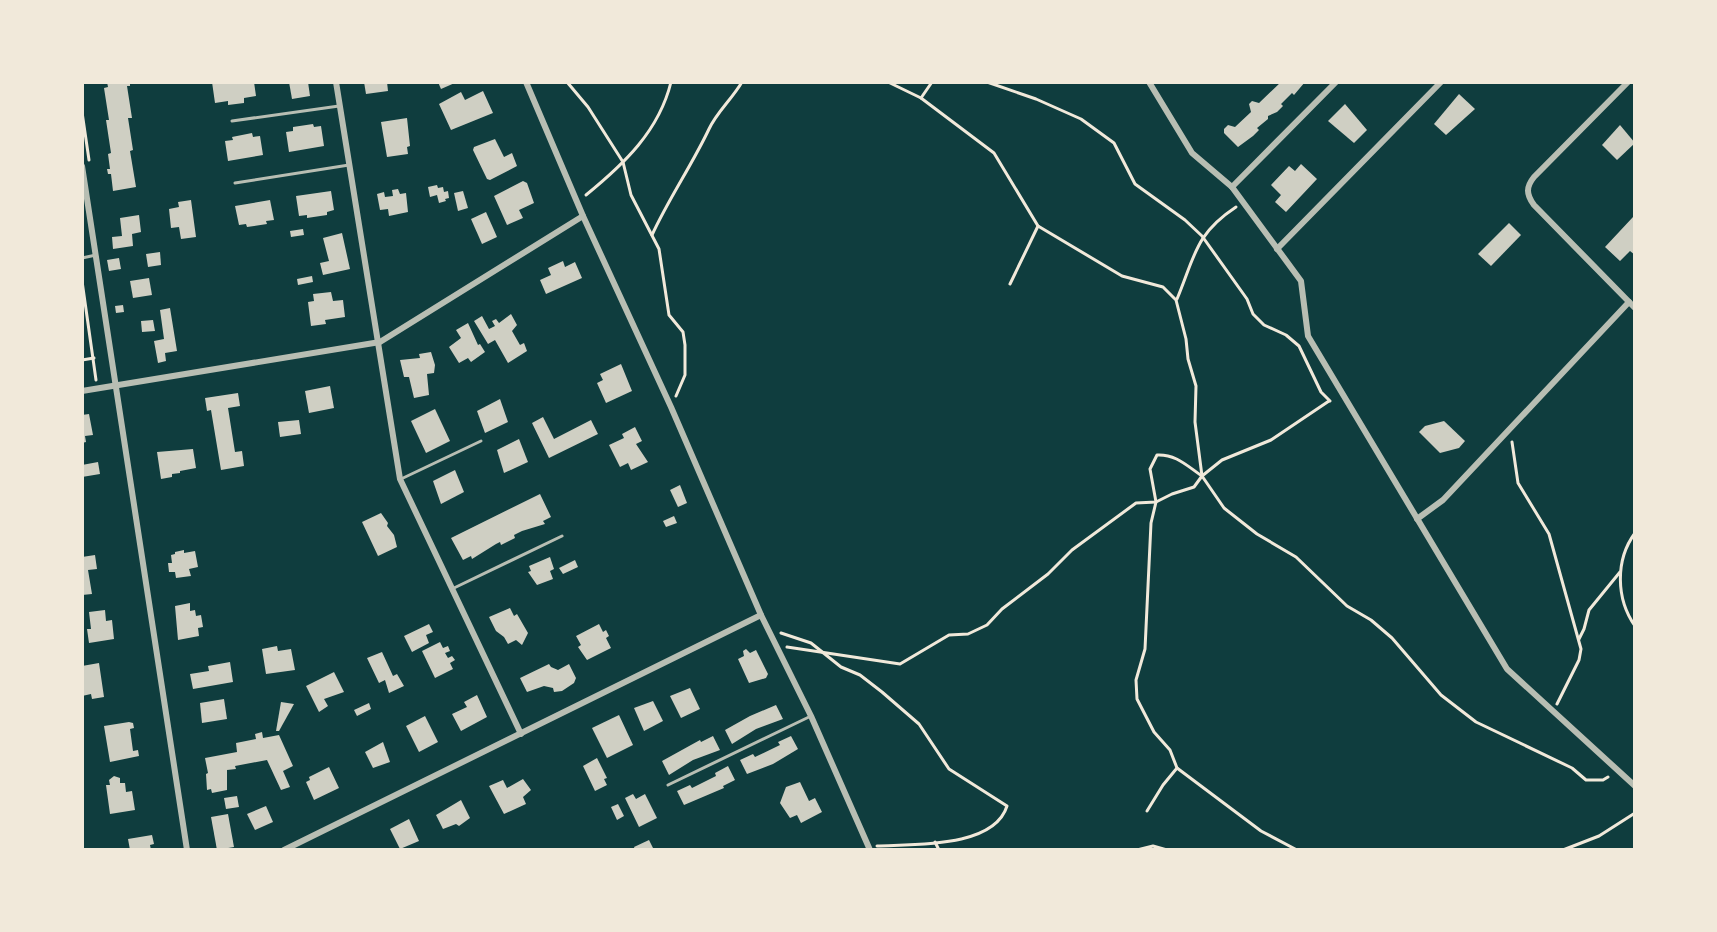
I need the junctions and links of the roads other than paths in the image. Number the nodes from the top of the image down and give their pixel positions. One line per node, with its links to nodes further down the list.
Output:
1 (336, 82): 7 (street)
2 (526, 82): 13 (street)
3 (1149, 82): 12 (street)
4 (1336, 82): 12 (street)
5 (1441, 82): 14 (street)
6 (1628, 82): 17 (street)
7 (339, 106): 8 (lane); 9 (street)
8 (232, 121)
9 (349, 165): 11 (lane); 19 (street)
10 (82, 166): 15 (street)
11 (235, 183)
12 (1232, 187): 14 (street)
13 (583, 216): 19 (street); 27 (street)
14 (1277, 249): 24 (street)
15 (96, 255): 16 (lane); 20 (street)
16 (82, 258)
17 (1629, 302): 18 (street); 24 (street)
18 (1635, 308)
19 (380, 342): 20 (street); 23 (street)
20 (114, 386): 21 (street); 33 (street)
21 (82, 391)
22 (481, 441): 23 (lane)
23 (400, 479): 26 (street)
24 (1417, 519): 31 (street)
25 (562, 536): 26 (lane)
26 (452, 589): 29 (street)
27 (761, 615): 28 (street); 29 (street)
28 (811, 716): 30 (lane); 32 (street)
29 (521, 734): 34 (street)
30 (668, 785)
31 (1635, 786)
32 (869, 848)
33 (187, 850)
34 (284, 850)

